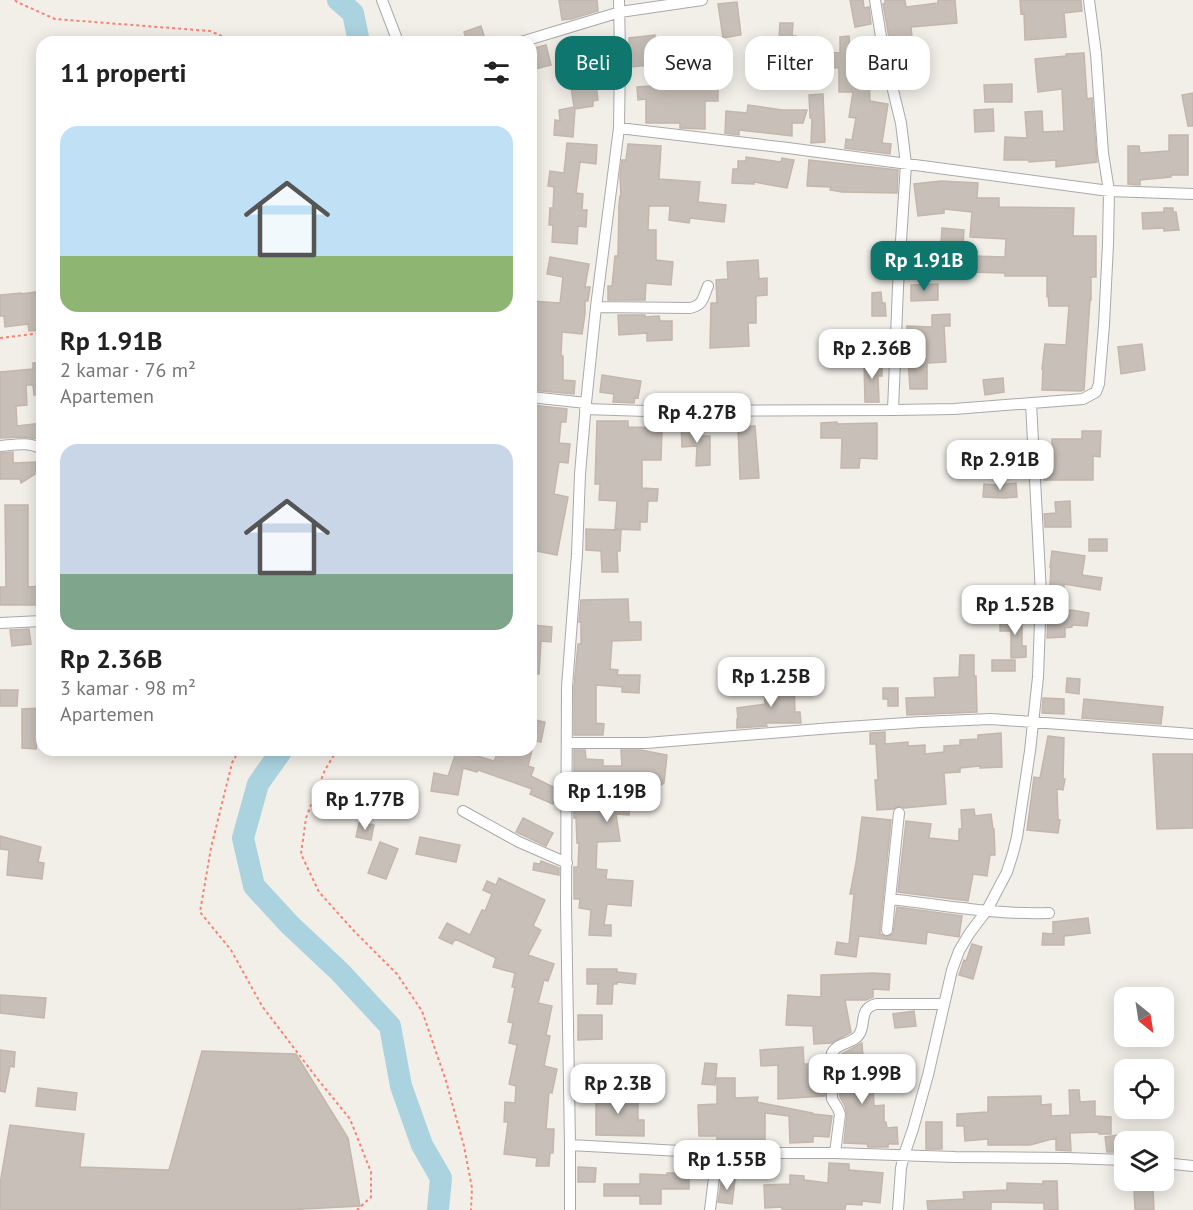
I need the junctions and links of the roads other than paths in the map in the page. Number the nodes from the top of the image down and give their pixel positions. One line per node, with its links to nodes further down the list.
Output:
1 (382, 0): 7 (street)
2 (619, 0): 6 (street)
3 (702, 0): 6 (street)
4 (875, 0): 10 (street)
5 (1089, 0): 11 (street)
6 (620, 12): 8 (street); 9 (street)
7 (396, 36)
8 (537, 37)
9 (619, 128): 10 (street); 14 (street)
10 (906, 164): 11 (street); 18 (street)
11 (1108, 191): 12 (street); 16 (street)
12 (1193, 194)
13 (708, 286): 14 (street)
14 (596, 307): 17 (street)
15 (537, 398): 17 (street)
16 (1031, 403): 18 (street); 23 (street)
17 (586, 406): 18 (street); 25 (street)
18 (893, 410)
19 (0, 446): 20 (street)
20 (36, 446)
21 (36, 621): 22 (street)
22 (0, 623)
23 (1032, 722): 24 (street); 25 (street); 30 (street)
24 (1193, 734)
25 (568, 744): 28 (street)
26 (463, 811): 28 (street)
27 (899, 813): 29 (street)
28 (567, 863): 34 (street)
29 (890, 899): 30 (street); 32 (street)
30 (987, 910): 31 (street); 33 (street)
31 (1049, 913)
32 (887, 930)
33 (944, 1004): 36 (street); 37 (street)
34 (570, 1145): 35 (street); 41 (street)
35 (717, 1153): 36 (street); 42 (street)
36 (835, 1153): 37 (street)
37 (904, 1155): 38 (street); 43 (street)
38 (1114, 1160)
39 (1174, 1164): 40 (street)
40 (1193, 1166)
41 (570, 1210)
42 (710, 1210)
43 (898, 1210)

